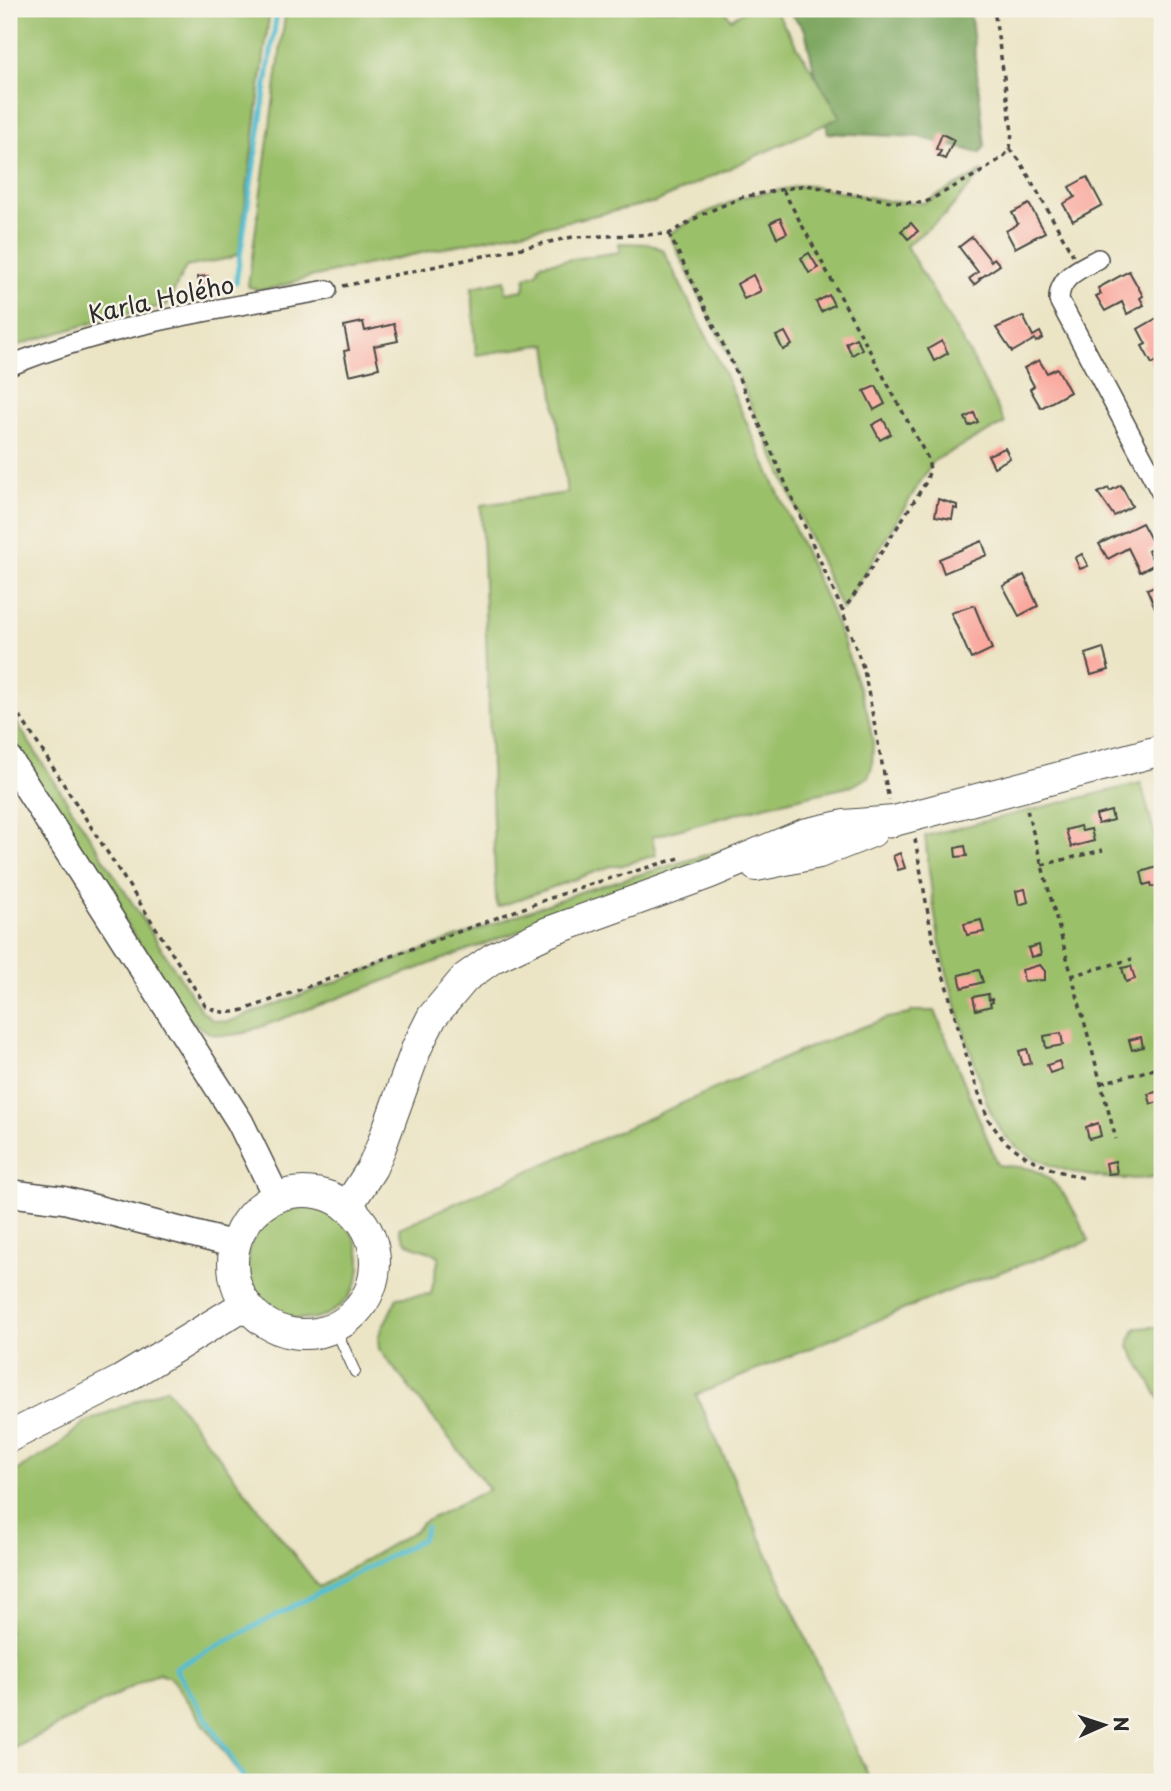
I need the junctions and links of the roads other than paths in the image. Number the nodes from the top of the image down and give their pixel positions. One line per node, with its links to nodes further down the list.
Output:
1 (1098, 259): 4 (street)
2 (327, 290): 3 (street, Karla Holého)
3 (9, 366)
4 (1162, 494)
5 (1162, 750): 9 (main road)
6 (9, 759): 8 (main road)
7 (9, 1192): 10 (main road)
8 (277, 1198): 9 (main road); 10 (main road)
9 (347, 1207): 12 (main road)
10 (236, 1245): 11 (main road)
11 (246, 1304): 12 (main road); 14 (main road)
12 (335, 1328): 13 (lane)
13 (355, 1373)
14 (9, 1437)

